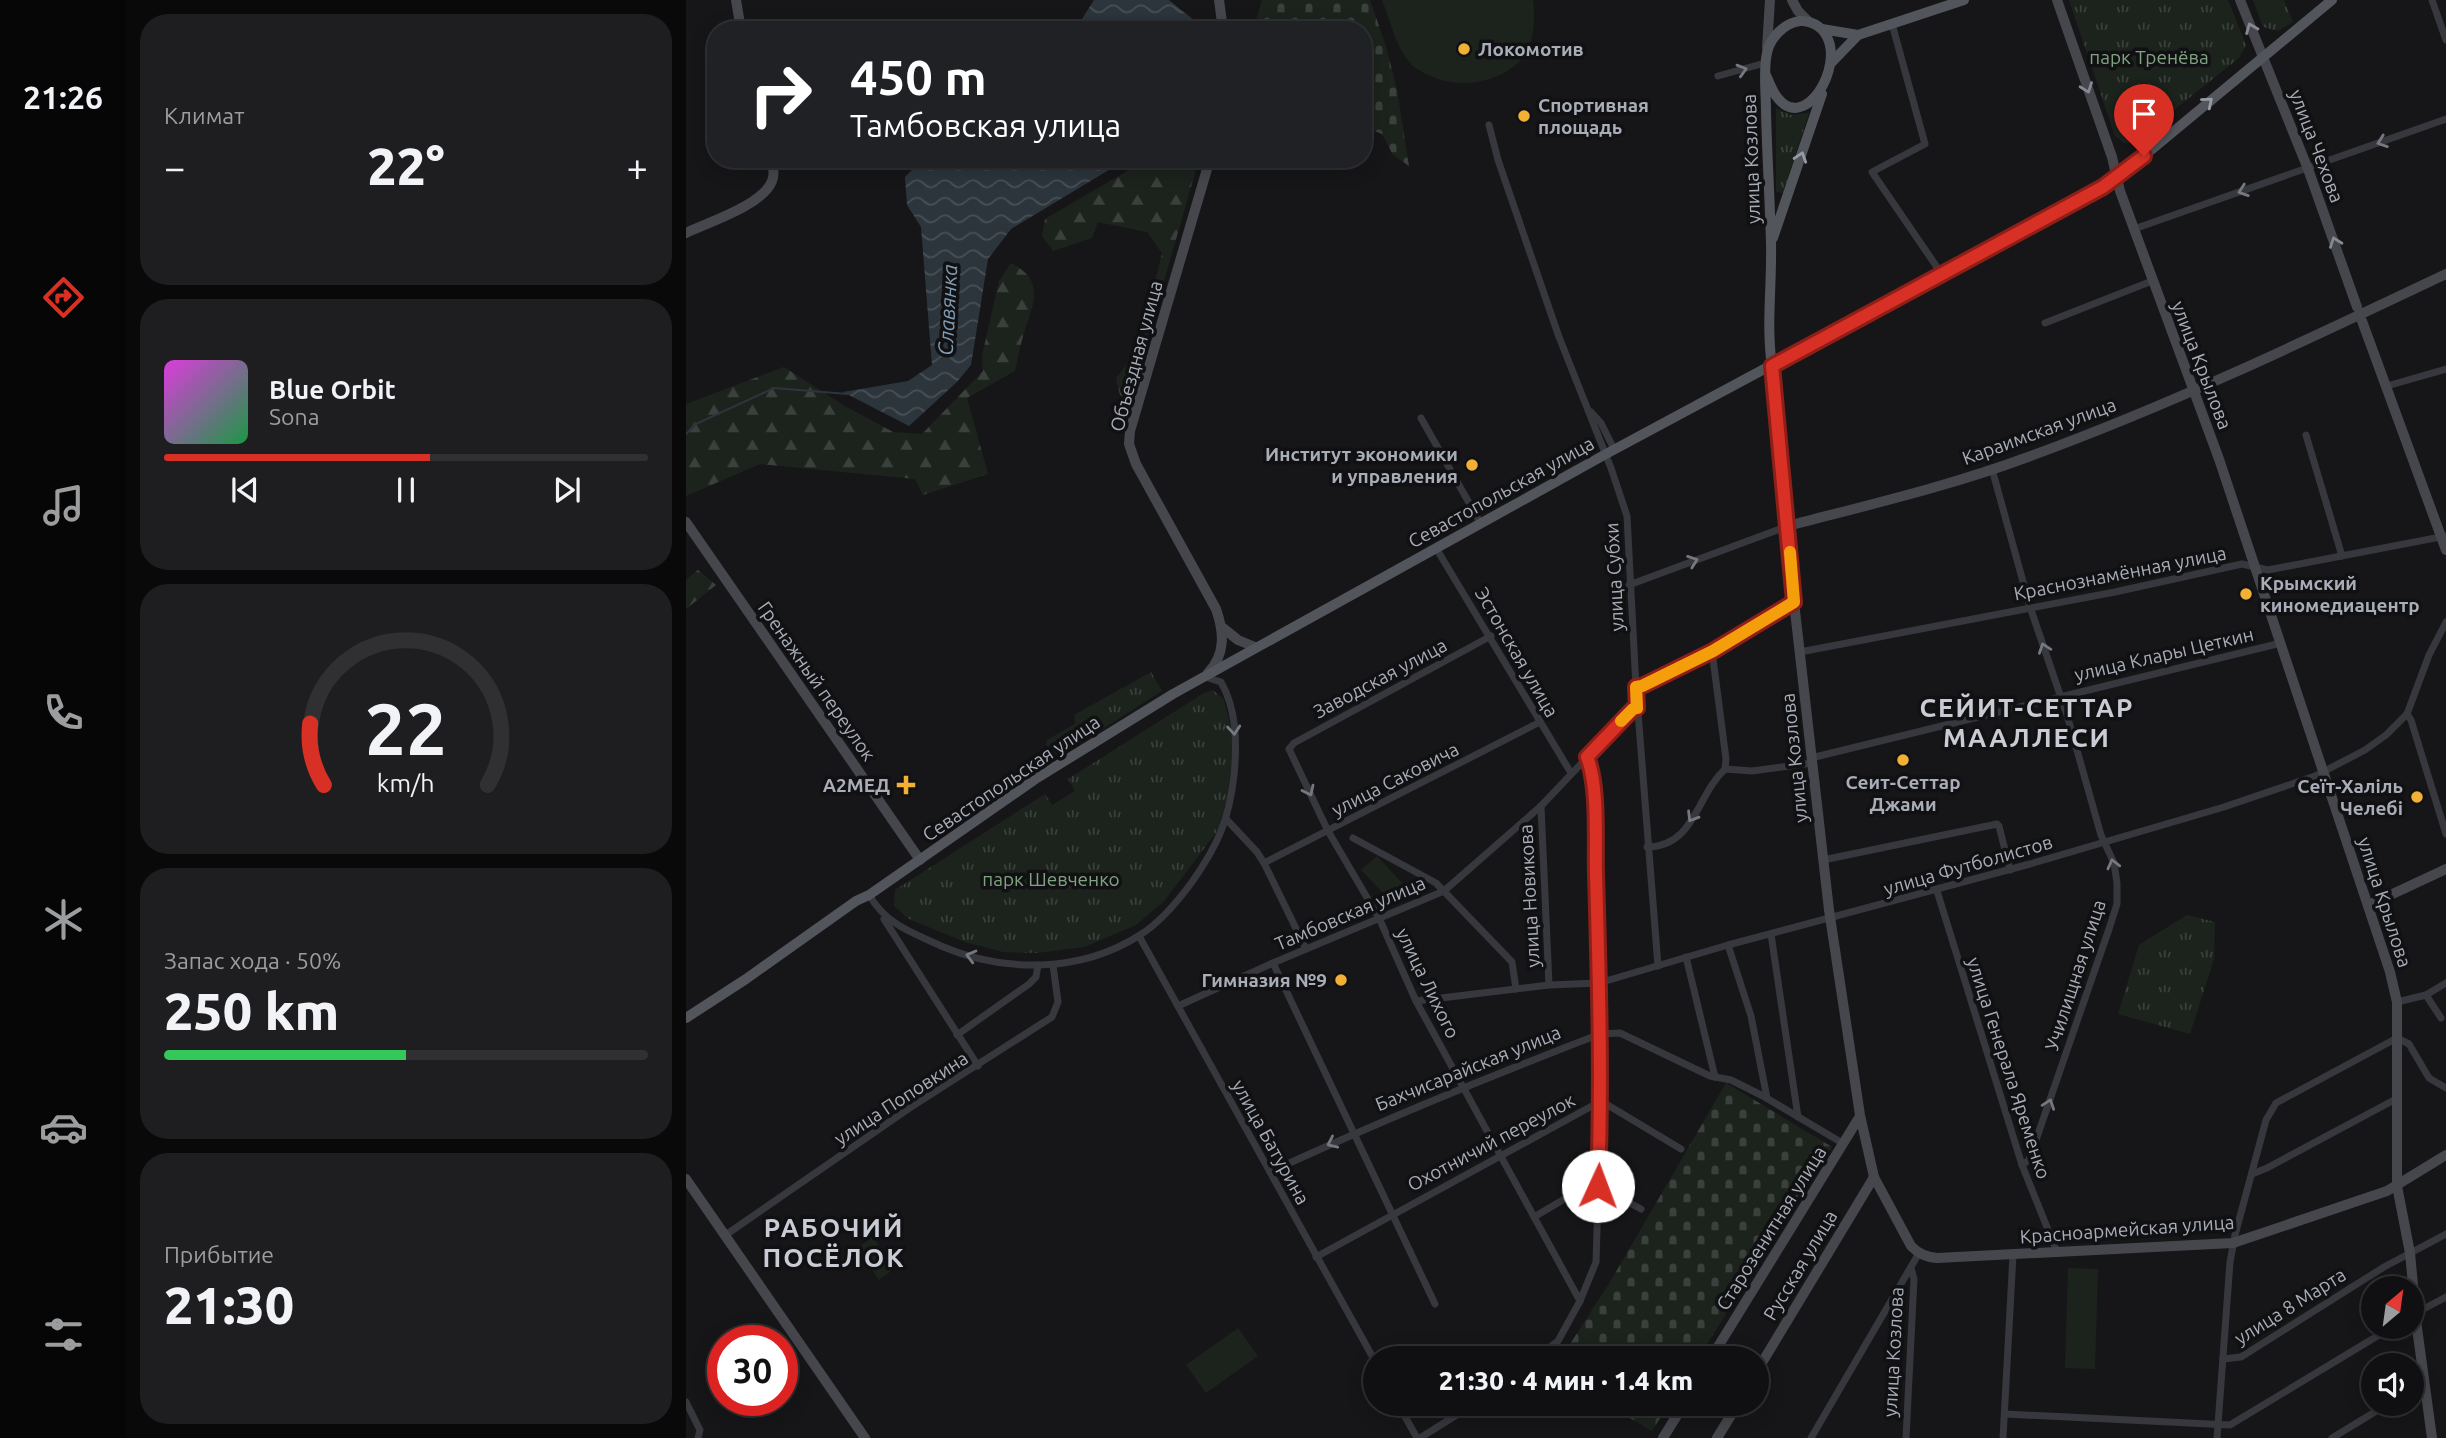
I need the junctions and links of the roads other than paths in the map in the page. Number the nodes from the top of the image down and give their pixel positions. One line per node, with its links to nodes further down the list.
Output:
1 (736, 0): 10 (main road)
2 (1219, 0): 11 (main road)
3 (1770, 0): 17 (main road)
4 (1792, 0): 12 (main road)
5 (1964, 0): 13 (main road)
6 (2057, 0): 28 (main road, улица Крылова, one-way to 28)
7 (2240, 0): 18 (main road, улица Чехова, one-way to 7)
8 (2332, 0): 18 (main road, Севастопольская улица)
9 (2432, 0): 16 (street)
10 (740, 21)
11 (1222, 21)
12 (1809, 22): 14 (main road); 17 (main road)
13 (1892, 23): 15 (main road); 34 (street)
14 (1822, 29): 15 (main road); 19 (main road)
15 (1858, 35): 19 (main road)
16 (2446, 40)
17 (1767, 51): 20 (main road)
18 (2263, 56): 27 (main road, улица Чехова); 28 (main road, Севастопольская улица, one-way to 18)
19 (1831, 63): 22 (main road)
20 (1765, 68): 21 (street, one-way to 20); 22 (main road); 29 (main road, улица Козлова)
21 (1718, 76)
22 (1824, 88): 30 (main road, улица Козлова, one-way to 22)
23 (2446, 119): 27 (street, one-way to 27)
24 (1489, 125): 44 (street)
25 (773, 168): 32 (main road)
26 (1207, 168): 61 (main road, Объездная улица)
27 (2308, 169): 31 (street, one-way to 31); 37 (main road, улица Чехова, one-way to 27)
28 (2117, 175): 31 (main road, улица Крылова); 34 (main road, Севастопольская улица)
29 (1769, 197): 30 (main road); 33 (main road, улица Козлова)
30 (1788, 198): 33 (main road, улица Козлова)
31 (2134, 229): 36 (main road, улица Крылова)
32 (686, 233)
33 (1771, 244): 40 (main road, улица Козлова)
34 (1941, 273): 40 (main road, Севастопольская улица)
35 (2446, 274): 43 (main road, Караимская улица)
36 (2152, 281): 39 (street); 43 (main road, улица Крылова)
37 (2357, 307)
38 (2362, 321): 42 (main road)
39 (2045, 323)
40 (1772, 366): 47 (main road, Севастопольская улица); 51 (main road, улица Козлова)
41 (2446, 369): 42 (street)
42 (2387, 386): 52 (main road)
43 (2193, 391): 48 (main road, Караимская улица); 56 (main road, улица Крылова)
44 (1589, 412): 47 (street); 47 (street)
45 (1421, 418): 50 (street)
46 (2306, 435): 55 (street)
47 (1607, 449): 50 (main road, Севастопольская улица); 57 (street, улица Субхи)
48 (1992, 469): 51 (main road, Караимская улица); 59 (street, Училищная улица)
49 (686, 522): 86 (main road, Гренажный переулок)
50 (1481, 524): 53 (main road, Севастопольская улица)
51 (1788, 526): 57 (street, Караимская улица, one-way to 51); 58 (main road, улица Козлова)
52 (2443, 536): 54 (main road); 55 (street, Краснознамённая улица)
53 (1436, 548): 62 (street, Эстонская улица); 64 (main road, Севастопольская улица)
54 (2446, 550)
55 (2342, 555): 56 (street, Краснознамённая улица)
56 (2254, 567): 59 (street, Краснознамённая улица); 63 (main road, улица Крылова)
57 (1629, 585): 68 (street, улица Субхи)
58 (1794, 602): 65 (street); 66 (main road, улица Козлова)
59 (2030, 607): 66 (street, Краснознамённая улица); 69 (street, Училищная улица, one-way to 59)
60 (2446, 622): 71 (street, улица Футболистов)
61 (1223, 628): 64 (main road); 67 (main road)
62 (1491, 636): 72 (street, Эстонская улица); 73 (street, Заводская улица)
63 (2281, 643): 69 (street, улица Клары Цеткин); 77 (main road, улица Крылова)
64 (1255, 647): 67 (main road, Севастопольская улица)
65 (1713, 651): 68 (street); 76 (street)
66 (1800, 652): 75 (main road, улица Козлова)
67 (1204, 677): 80 (street, one-way to 80); 86 (main road, Севастопольская улица)
68 (1636, 687): 70 (street, улица Субхи)
69 (2060, 696): 75 (street, улица Клары Цеткин); 84 (street, Училищная улица)
70 (1637, 708): 74 (street, Тамбовская улица); 85 (street, улица Субхи)
71 (2407, 714): 77 (street, улица Футболистов); 82 (street)
72 (1540, 722): 78 (street, Эстонская улица); 81 (street, улица Саковича)
73 (1290, 752): 81 (street, улица Лихого, one-way to 81)
74 (1587, 757): 78 (street, Тамбовская улица); 107 (street)
75 (1812, 761): 76 (street, улица Клары Цеткин); 87 (main road, улица Козлова)
76 (1725, 769): 85 (street, one-way to 85)
77 (2324, 771): 84 (street, улица Футболистов); 94 (main road, улица Крылова)
78 (1571, 774): 79 (street, Тамбовская улица)
79 (1541, 806): 91 (street, Тамбовская улица); 109 (street, улица Новикова)
80 (1227, 820): 88 (street); 99 (street)
81 (1328, 831): 88 (street, улица Саковича); 96 (street, улица Лихого)
82 (2446, 834)
83 (1353, 838): 91 (street)
84 (2105, 843): 90 (street, улица Футболистов); 135 (street, Училищная улица, one-way to 84)
85 (1647, 847): 106 (street, улица Субхи)
86 (920, 860): 93 (main road, Севастопольская улица)
87 (1823, 860): 90 (street); 97 (main road, улица Козлова)
88 (1264, 863): 101 (street)
89 (2446, 869): 94 (main road)
90 (2010, 870): 92 (street, улица Футболистов)
91 (1444, 891): 96 (street, Тамбовская улица); 110 (street)
92 (1937, 891): 97 (street, улица Футболистов); 135 (street, улица Генерала Яременко)
93 (869, 895): 95 (street); 115 (main road, Севастопольская улица)
94 (2369, 905): 113 (main road, улица Крылова)
95 (880, 912): 104 (street, one-way to 95); 118 (street)
96 (1379, 918): 101 (street, Тамбовская улица); 112 (street, улица Лихого)
97 (1830, 919): 98 (street, улица Футболистов); 127 (main road, улица Козлова)
98 (1771, 934): 100 (street, улица Футболистов); 128 (street)
99 (1139, 936): 105 (street); 114 (street, улица Батурина)
100 (1728, 945): 102 (street, улица Футболистов); 124 (street)
101 (1306, 948): 103 (street, Тамбовская улица)
102 (1686, 957): 106 (street, улица Футболистов); 121 (street)
103 (1273, 963): 114 (street, Тамбовская улица); 129 (street)
104 (1038, 965): 105 (street); 118 (street)
105 (1053, 965): 120 (street, улица Поповкина)
106 (1658, 966): 107 (street, улица Футболистов)
107 (1599, 983): 109 (street, улица Футболистов); 117 (street)
108 (2446, 983): 111 (street)
109 (1549, 985): 110 (street, улица Футболистов)
110 (1516, 989): 112 (street, улица Футболистов)
111 (2426, 995): 113 (street); 116 (street)
112 (1416, 1001): 123 (street, улица Лихого)
113 (2397, 1002): 119 (main road, улица Крылова)
114 (1178, 1006): 136 (street, улица Батурина)
115 (686, 1018)
116 (2441, 1018)
117 (1600, 1034): 121 (street, Бахчисарайская улица); 123 (street, Бахчисарайская улица); 126 (street)
118 (957, 1035): 120 (street)
119 (2397, 1038): 122 (street); 125 (main road, улица Крылова); 137 (street)
120 (978, 1066): 146 (street, улица Поповкина)
121 (1715, 1077): 124 (street, Бахчисарайская улица)
122 (2444, 1082)
123 (1463, 1087): 129 (street, Бахчисарайская улица); 134 (street, улица Лихого)
124 (1767, 1098): 128 (street, Бахчисарайская улица)
125 (2396, 1099): 137 (street); 141 (main road, улица Крылова)
126 (1601, 1101): 131 (street, Охотничий переулок); 134 (street, Охотничий переулок); 140 (street)
127 (1860, 1115): 130 (main road, Старозенитная улица); 132 (main road, улица Козлова)
128 (1798, 1117): 130 (street, Бахчисарайская улица)
129 (1352, 1134): 136 (street, Бахчисарайская улица, one-way to 136); 143 (street)
130 (1844, 1144): 132 (main road, Бахчисарайская улица); 162 (main road, Старозенитная улица)
131 (1681, 1149)
132 (1868, 1151): 138 (main road, улица Козлова)
133 (2446, 1155): 141 (main road, Красноармейская улица)
134 (1501, 1156): 143 (street, Охотничий переулок); 144 (street, улица Лихого)
135 (2022, 1165): 148 (street, улица Генерала Яременко)
136 (1270, 1172): 152 (street, улица Батурина)
137 (2252, 1174): 147 (street)
138 (1874, 1177): 149 (main road, улица Козлова); 163 (main road, Русская улица)
139 (686, 1179): 146 (main road)
140 (1598, 1186): 142 (street); 144 (street); 156 (street)
141 (2397, 1186): 147 (main road, Красноармейская улица); 150 (main road, улица Крылова)
142 (1641, 1209)
143 (1391, 1214): 152 (street, Охотничий переулок); 157 (street)
144 (1534, 1217): 156 (street, улица Лихого)
145 (2446, 1234): 150 (street, улица 8 Марта)
146 (724, 1236): 175 (main road)
147 (2233, 1243): 148 (main road, Красноармейская улица); 164 (street)
148 (2057, 1252): 151 (main road, Красноармейская улица)
149 (1919, 1253): 151 (main road, Красноармейская улица); 153 (street)
150 (2410, 1253): 154 (main road, улица Крылова); 164 (street, улица 8 Марта)
151 (2014, 1255): 167 (street)
152 (1316, 1257): 160 (street, улица Батурина)
153 (1911, 1268): 179 (street); 180 (street, улица Козлова)
154 (2411, 1276)
155 (2446, 1297): 158 (street)
156 (1580, 1301): 161 (street)
157 (1435, 1304)
158 (2424, 1309)
159 (2372, 1339): 173 (street)
160 (1366, 1346)
161 (1552, 1346)
162 (1719, 1346)
163 (1769, 1351)
164 (2223, 1359): 173 (street)
165 (2424, 1381): 184 (main road, улица Крылова)
166 (686, 1402): 174 (street)
167 (2005, 1413): 173 (street); 181 (street)
168 (1405, 1416): 176 (street)
169 (1455, 1416): 176 (street)
170 (1677, 1416): 177 (main road)
171 (1731, 1416): 178 (main road)
172 (2368, 1416): 183 (street)
173 (2218, 1425): 182 (street)
174 (698, 1438)
175 (864, 1438)
176 (1419, 1438)
177 (1663, 1438)
178 (1717, 1438)
179 (1811, 1438)
180 (1906, 1438)
181 (2004, 1438)
182 (2217, 1438)
183 (2332, 1438)
184 (2432, 1438)

